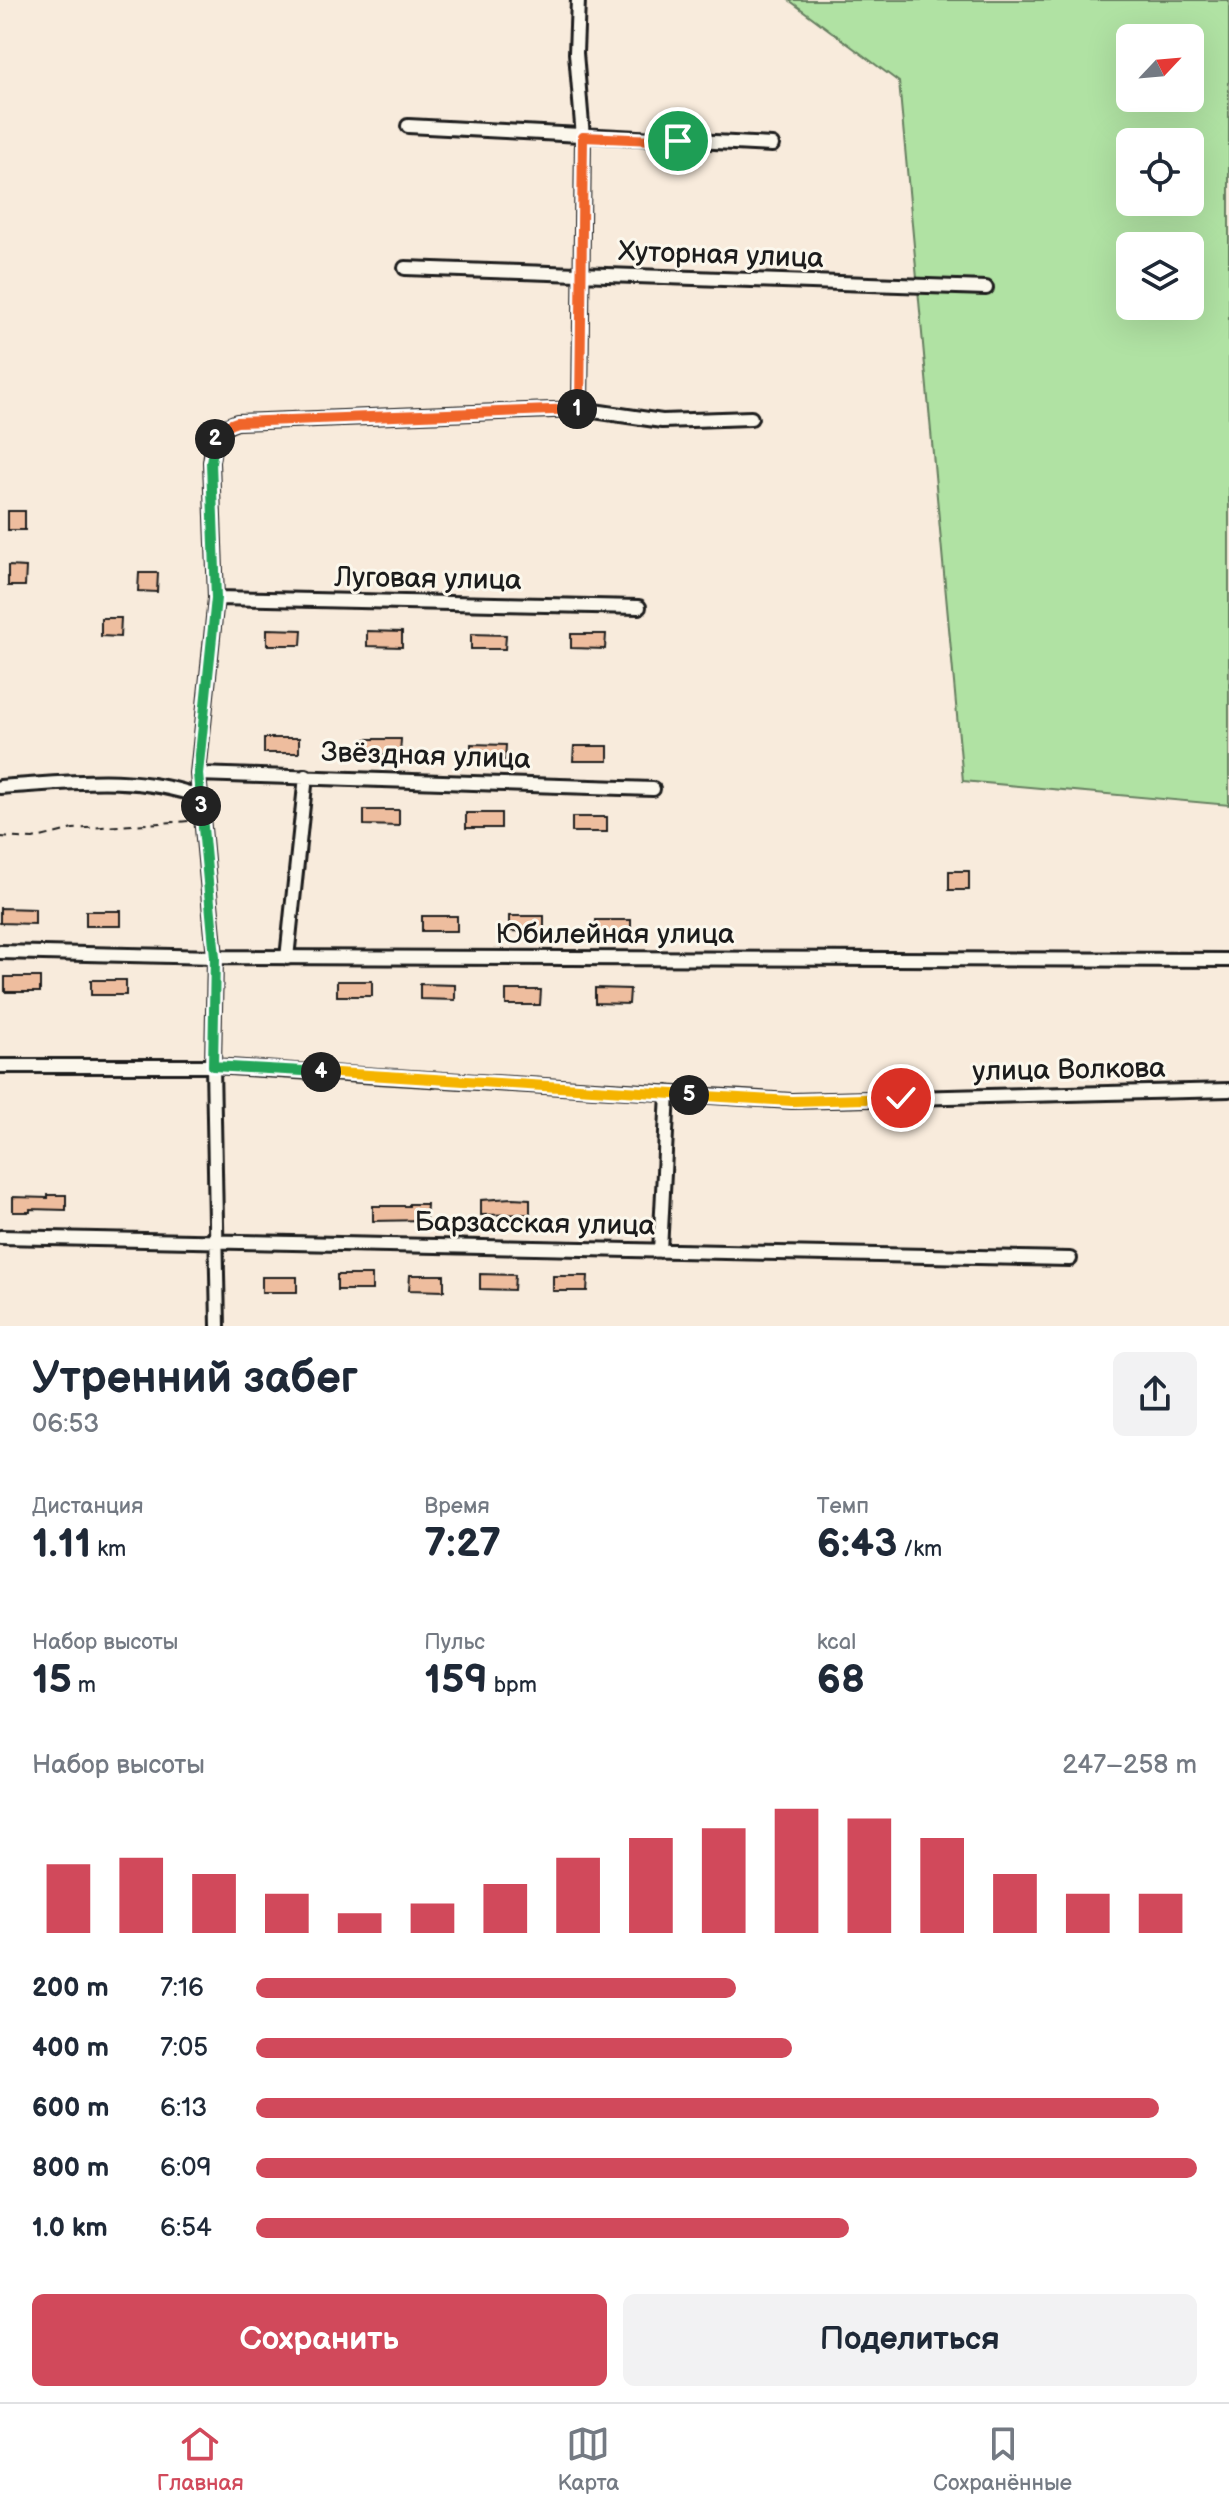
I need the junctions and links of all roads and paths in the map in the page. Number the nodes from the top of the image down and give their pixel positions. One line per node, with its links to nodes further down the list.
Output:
1 (578, 0): 3 (street)
2 (408, 126): 3 (street)
3 (583, 137): 4 (street); 6 (street)
4 (772, 145)
5 (405, 268): 6 (street, Хуторная улица)
6 (583, 274): 7 (street, Хуторная улица); 8 (street)
7 (986, 288)
8 (580, 409): 9 (street); 10 (street)
9 (751, 418)
10 (216, 598): 11 (street, Луговая улица); 12 (street)
11 (639, 607)
12 (198, 774): 13 (street, Звёздная улица); 16 (street)
13 (306, 776): 15 (street, Звёздная улица); 21 (street)
14 (0, 787): 16 (street)
15 (653, 789)
16 (201, 797): 17 (street)
17 (203, 820): 18 (path); 20 (street)
18 (0, 837)
19 (0, 952): 20 (street, Юбилейная улица)
20 (215, 957): 21 (street, Юбилейная улица); 24 (street)
21 (287, 958): 22 (street, Юбилейная улица)
22 (1229, 960)
23 (0, 1066): 24 (street, улица Волкова)
24 (213, 1066): 26 (street, улица Волкова); 28 (street)
25 (1229, 1090): 26 (street, улица Волкова)
26 (668, 1093): 29 (street)
27 (0, 1237): 28 (street, Барзасская улица)
28 (216, 1241): 29 (street, Барзасская улица); 31 (street)
29 (660, 1251): 30 (street, Барзасская улица)
30 (1070, 1259)
31 (218, 1326)

